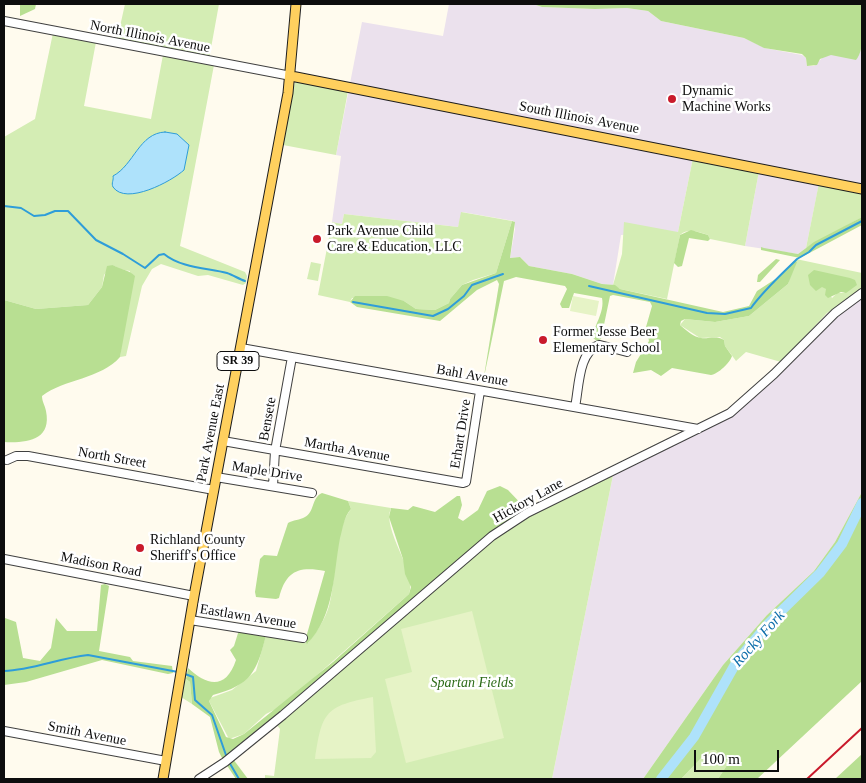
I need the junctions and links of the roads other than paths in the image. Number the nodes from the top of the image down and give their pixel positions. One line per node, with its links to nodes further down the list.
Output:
1 (296, 4): 3 (main road, Park Avenue East / SR 39)
2 (4, 20): 3 (street, North Illinois Avenue)
3 (291, 76): 4 (main road, South Illinois Avenue); 6 (main road, Park Avenue East / SR 39)
4 (862, 189)
5 (862, 293): 11 (street, Hickory Lane)
6 (241, 348): 8 (street, Bahl Avenue); 12 (main road, Park Avenue East / SR 39)
7 (627, 352): 10 (street)
8 (292, 357): 9 (street, Bahl Avenue); 13 (street, Bensete)
9 (480, 391): 10 (street, Bahl Avenue); 16 (street, Erhart Drive)
10 (575, 408): 11 (street, Bahl Avenue)
11 (698, 429): 27 (street, Hickory Lane)
12 (223, 441): 13 (street, Martha Avenue); 15 (main road, Park Avenue East / SR 39)
13 (276, 451): 16 (street, Martha Avenue); 17 (street, Bensete)
14 (6, 460): 18 (street, North Street)
15 (216, 477): 17 (street, Maple Drive); 18 (main road, Park Avenue East / SR 39)
16 (466, 482)
17 (273, 486): 19 (street, Maple Drive)
18 (214, 490): 21 (main road, Park Avenue East / SR 39)
19 (312, 493)
20 (4, 559): 21 (street, Madison Road)
21 (194, 596): 22 (main road, Park Avenue East / SR 39)
22 (190, 620): 23 (street, Eastlawn Avenue); 25 (main road, Park Avenue East / SR 39)
23 (303, 638)
24 (4, 731): 25 (street, Smith Avenue)
25 (166, 762): 26 (main road, Park Avenue East / SR 39)
26 (163, 779)
27 (199, 779)

